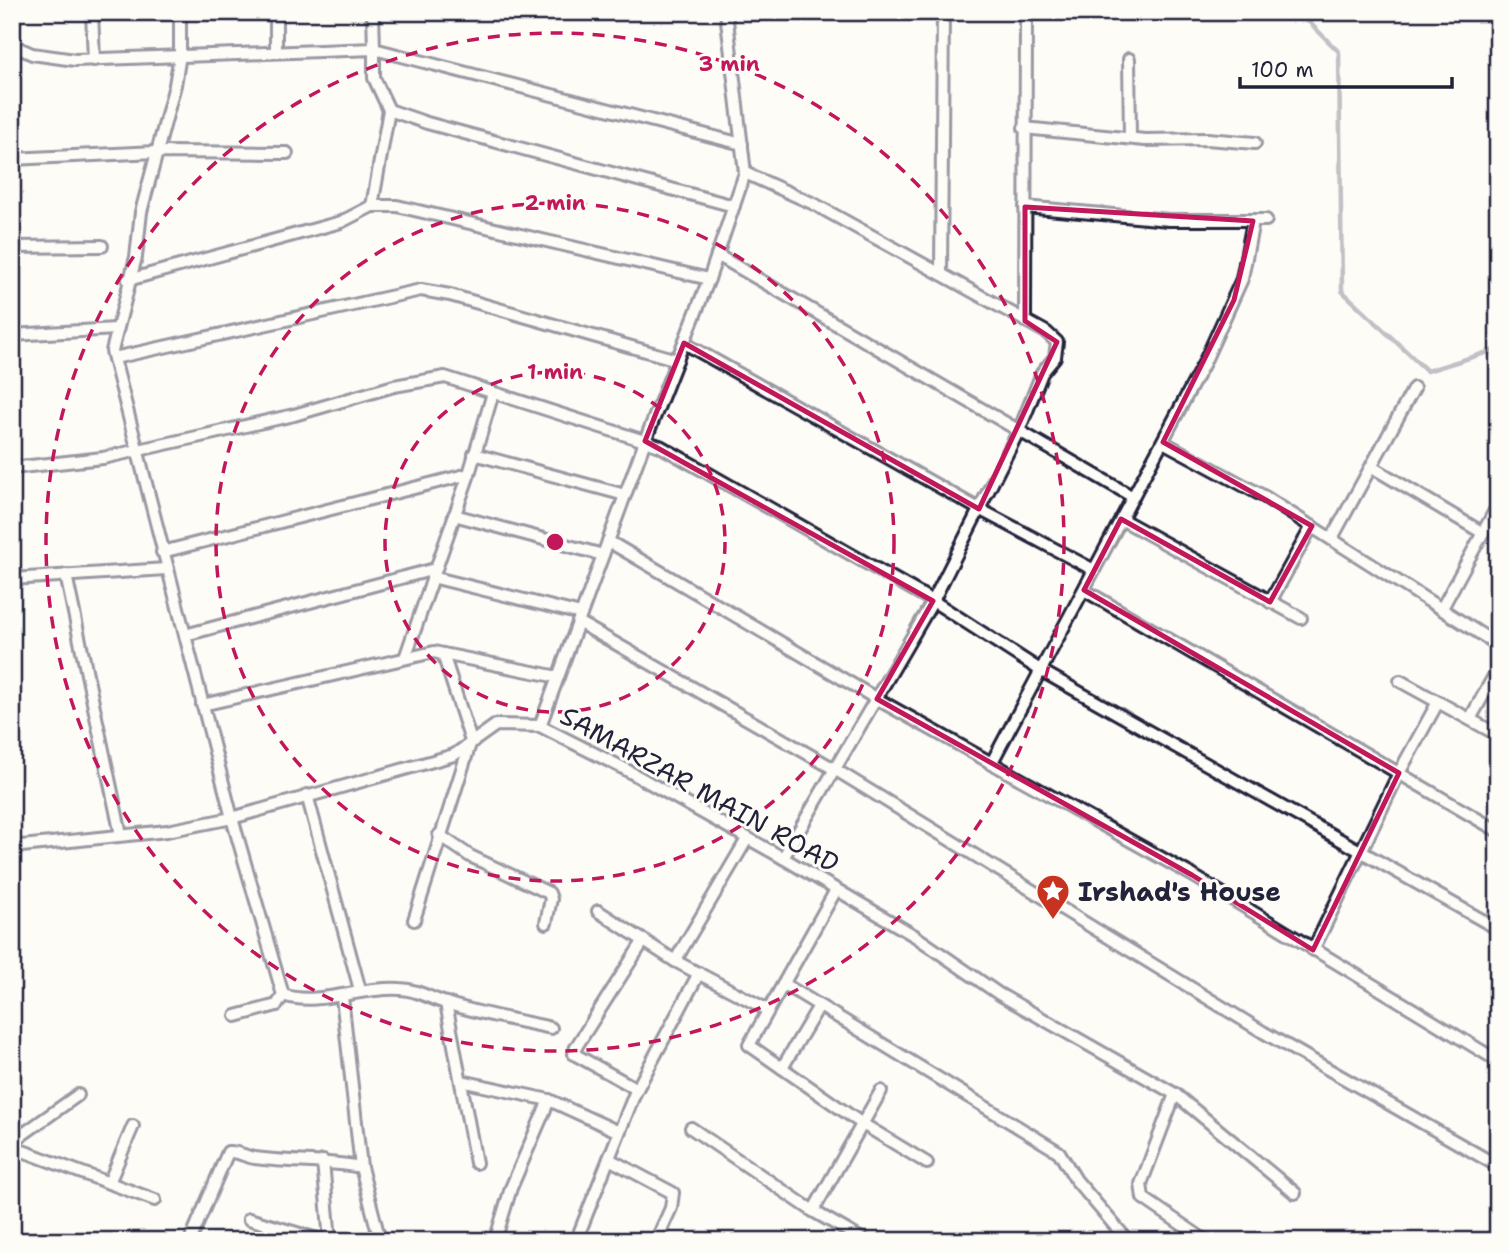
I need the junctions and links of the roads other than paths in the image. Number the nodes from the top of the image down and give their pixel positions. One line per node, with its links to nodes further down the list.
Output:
1 (92, 12): 13 (street)
2 (180, 12): 11 (street)
3 (276, 12): 10 (street)
4 (373, 12): 9 (street)
5 (726, 12): 18 (street)
6 (943, 12): 31 (street)
7 (1026, 20): 15 (street)
8 (12, 45): 13 (street)
9 (374, 49): 10 (street); 14 (street); 18 (street)
10 (276, 52): 11 (street)
11 (180, 55): 13 (street); 19 (street)
12 (1129, 59): 16 (street)
13 (94, 60)
14 (389, 110): 23 (street); 24 (street)
15 (1024, 128): 16 (street); 25 (street)
16 (1129, 138): 17 (street)
17 (1255, 143)
18 (742, 144): 22 (street)
19 (156, 152): 20 (street); 21 (street); 33 (street)
20 (287, 153)
21 (12, 159)
22 (745, 173): 24 (street); 31 (street)
23 (372, 206): 32 (street); 33 (street)
24 (734, 206): 30 (street)
25 (1025, 207): 26 (street); 34 (street)
26 (1253, 220): 27 (street); 44 (street)
27 (1266, 220)
28 (102, 246): 29 (street)
29 (12, 247)
30 (717, 255): 32 (street); 42 (street)
31 (941, 274): 34 (street)
32 (709, 279): 37 (street)
33 (128, 280): 35 (street)
34 (1025, 321): 42 (street)
35 (116, 330): 36 (street); 38 (street)
36 (12, 335)
37 (684, 343): 39 (street); 53 (street)
38 (114, 358): 39 (street); 45 (street)
39 (677, 360): 43 (street)
40 (1414, 388): 47 (street)
41 (493, 393): 43 (street); 45 (street); 46 (street)
42 (1018, 431): 51 (street); 53 (street)
43 (645, 441): 50 (street); 68 (street)
44 (1163, 442): 51 (street); 56 (street)
45 (136, 451): 48 (street); 60 (street)
46 (474, 454): 49 (street); 50 (street)
47 (1372, 467): 57 (street); 58 (street)
48 (12, 468)
49 (469, 474): 54 (street); 60 (street)
50 (625, 495): 59 (street)
51 (1133, 498): 55 (street)
52 (1498, 505): 57 (street)
53 (979, 509): 63 (street); 68 (street)
54 (454, 514): 61 (street); 64 (street)
55 (1121, 519): 63 (street); 69 (street)
56 (1312, 526): 58 (street); 69 (street)
57 (1483, 533): 70 (street)
58 (1332, 538): 70 (street)
59 (608, 541): 61 (street); 81 (street)
60 (162, 552): 62 (street)
61 (603, 555): 71 (street)
62 (166, 569): 65 (street); 73 (street)
63 (1094, 570): 67 (street)
64 (433, 573): 71 (street); 73 (street); 76 (street)
65 (66, 575): 66 (street); 94 (street)
66 (12, 579)
67 (1084, 590): 78 (street); 90 (street)
68 (933, 601): 78 (street); 81 (street)
69 (1270, 601): 72 (street)
70 (1443, 608): 74 (street)
71 (579, 618): 79 (street); 89 (street)
72 (1301, 618)
73 (185, 635): 83 (street)
74 (1498, 645)
75 (443, 654): 76 (street); 79 (street); 87 (street)
76 (405, 658): 83 (street)
77 (1498, 669): 84 (street)
78 (1040, 670): 88 (street); 98 (street)
79 (558, 677): 85 (street)
80 (1400, 681): 82 (street)
81 (877, 699): 88 (street); 89 (street)
82 (1438, 702): 84 (street); 90 (street)
83 (202, 705): 92 (street)
84 (1470, 719): 86 (street)
85 (540, 726): 87 (street, SAMARZAR MAIN ROAD); 96 (street, SAMARZAR MAIN ROAD)
86 (1498, 735)
87 (471, 741): 91 (street, SAMARZAR MAIN ROAD); 95 (street)
88 (991, 764): 106 (street)
89 (836, 769): 99 (street); 135 (street)
90 (1399, 773): 93 (street); 98 (street)
91 (307, 795): 92 (street, SAMARZAR MAIN ROAD); 110 (street)
92 (232, 818): 94 (street, SAMARZAR MAIN ROAD); 111 (street)
93 (1498, 831)
94 (121, 835): 97 (street, SAMARZAR MAIN ROAD)
95 (439, 835): 102 (street); 103 (street)
96 (747, 839): 99 (street, SAMARZAR MAIN ROAD); 107 (street)
97 (12, 847)
98 (1361, 852): 104 (street); 106 (street)
99 (783, 858): 100 (street, SAMARZAR MAIN ROAD)
100 (836, 890): 109 (street); 123 (street, SAMARZAR MAIN ROAD)
101 (598, 911): 105 (street)
102 (414, 920)
103 (546, 923)
104 (1498, 929)
105 (644, 940): 107 (street); 121 (street)
106 (1313, 950): 118 (street)
107 (675, 961): 108 (street)
108 (699, 973): 115 (street); 121 (street)
109 (783, 984): 114 (street); 115 (street)
110 (360, 990): 112 (street); 113 (street)
111 (284, 995): 112 (street); 116 (street)
112 (342, 997): 136 (street)
113 (446, 1003): 117 (street); 120 (street)
114 (819, 1006): 119 (street); 150 (street)
115 (768, 1010): 119 (street)
116 (236, 1016)
117 (551, 1028)
118 (1498, 1061)
119 (782, 1068): 126 (street)
120 (461, 1081): 125 (street); 133 (street)
121 (638, 1089): 129 (street)
122 (881, 1091): 126 (street)
123 (1175, 1094): 138 (street, SAMARZAR MAIN ROAD); 151 (street)
124 (78, 1095): 130 (street)
125 (549, 1100): 129 (street); 146 (street)
126 (861, 1123): 134 (street); 140 (street)
127 (133, 1126): 137 (street)
128 (691, 1128): 140 (street)
129 (620, 1132): 131 (street)
130 (12, 1145): 137 (street)
131 (609, 1159): 147 (street); 148 (street)
132 (323, 1161): 136 (street); 142 (street); 144 (street)
133 (476, 1163)
134 (927, 1163)
135 (1498, 1166)
136 (361, 1167): 145 (street)
137 (109, 1183): 139 (street)
138 (1295, 1193)
139 (155, 1200)
140 (813, 1211): 149 (street)
141 (249, 1219): 143 (street)
142 (190, 1241)
143 (324, 1241)
144 (330, 1241)
145 (380, 1241)
146 (495, 1241)
147 (576, 1241)
148 (656, 1241)
149 (865, 1241)
150 (1128, 1241)
151 (1206, 1241)

